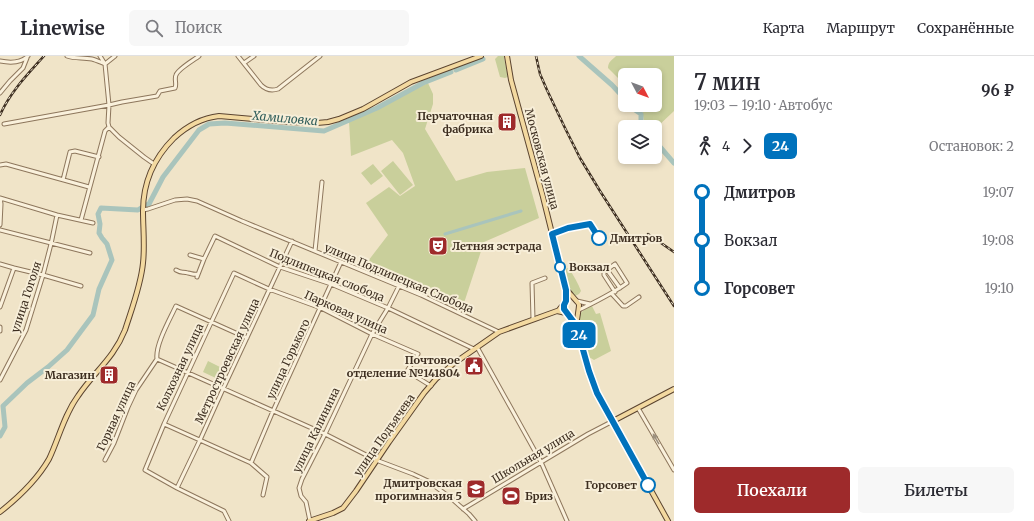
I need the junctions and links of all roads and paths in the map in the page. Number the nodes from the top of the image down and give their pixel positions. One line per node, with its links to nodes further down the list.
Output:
1 (67, 56): 15 (street)
2 (100, 56): 15 (street)
3 (115, 56): 15 (street)
4 (199, 56): 17 (street)
5 (238, 56): 14 (street)
6 (254, 56): 14 (street)
7 (312, 56): 12 (street)
8 (320, 56): 12 (street)
9 (481, 56): 21 (main road)
10 (507, 56): 53 (main road, Московская улица)
11 (28, 57): 13 (street); 16 (street)
12 (315, 60): 14 (street)
13 (0, 61)
14 (244, 63)
15 (105, 64): 17 (street)
16 (0, 93)
17 (109, 105): 18 (street); 19 (street)
18 (4, 124)
19 (109, 127): 20 (street); 21 (street)
20 (99, 157): 23 (street); 25 (street)
21 (154, 164): 27 (main road)
22 (0, 165): 23 (street)
23 (63, 180): 25 (street)
24 (322, 182): 35 (street)
25 (89, 187): 29 (street)
26 (0, 198): 28 (street); 31 (street)
27 (143, 210): 33 (street, улица Подлипецкая Слобода); 94 (main road)
28 (57, 215): 29 (street); 34 (street, улица Гоголя)
29 (81, 220): 30 (street)
30 (93, 223)
31 (0, 225)
32 (0, 230): 34 (street)
33 (292, 241): 35 (street, улица Подлипецкая Слобода); 41 (street, Метростроевская улица)
34 (51, 244): 36 (street); 46 (street, улица Гоголя)
35 (315, 252): 39 (street, улица Подлипецкая Слобода)
36 (90, 253)
37 (190, 255): 38 (street)
38 (204, 259): 41 (street, Подлипецкая слобода); 43 (street, Подлипецкая слобода)
39 (341, 262): 48 (street, улица Горького); 50 (street, улица Подлипецкая Слобода)
40 (0, 264): 42 (street)
41 (280, 267): 48 (street, Подлипецкая слобода); 52 (street, Метростроевская улица)
42 (14, 268): 46 (street); 59 (street)
43 (176, 270)
44 (607, 270): 51 (street); 51 (street); 54 (street)
45 (234, 273): 52 (street, Парковая улица); 66 (street, Колхозная улица)
46 (43, 275): 49 (street); 76 (street, улица Гоголя)
47 (544, 278): 65 (street)
48 (331, 284): 60 (street, улица Горького); 61 (street, Подлипецкая слобода)
49 (81, 286)
50 (399, 286): 61 (street, улица Калинина); 70 (street, улица Подлипецкая Слобода)
51 (620, 288): 54 (street)
52 (269, 289): 60 (street, Парковая улица); 72 (street, Метростроевская улица)
53 (566, 290): 56 (main road, Московская улица); 57 (main road, Московская улица)
54 (614, 293): 55 (street); 58 (street)
55 (639, 297)
56 (575, 300): 57 (main road); 58 (street); 63 (main road, Московская улица)
57 (565, 303): 62 (main road, улица Подъячева); 64 (main road, Московская улица)
58 (590, 304): 63 (street)
59 (0, 307)
60 (321, 308): 71 (street, Парковая улица); 81 (street, улица Горького)
61 (388, 308): 71 (street, улица Калинина); 73 (street, Подлипецкая слобода)
62 (558, 311): 64 (main road); 65 (main road, улица Подъячева)
63 (578, 311): 64 (main road); 67 (main road, Московская улица)
64 (567, 314): 67 (main road, Московская улица)
65 (533, 319): 70 (main road, улица Подъячева)
66 (211, 321): 72 (street); 74 (street); 75 (street, Колхозная улица)
67 (576, 325): 82 (main road, Московская улица)
68 (0, 327): 69 (street)
69 (0, 331)
70 (499, 332): 73 (main road, улица Подъячева)
71 (372, 334): 77 (street, Парковая улица); 84 (street, улица Калинина)
72 (247, 338): 78 (street, Метростроевская улица)
73 (475, 348): 77 (main road, улица Подъячева); 88 (street)
74 (157, 359): 75 (street); 86 (street, Горная улица)
75 (189, 372): 78 (street); 83 (street, Колхозная улица)
76 (0, 380)
77 (431, 386): 87 (main road, улица Подъячева)
78 (223, 389): 81 (street); 85 (street, Метростроевская улица)
79 (674, 389): 80 (main road)
80 (638, 408): 82 (main road); 90 (street, one-way to 80)
81 (273, 411): 84 (street); 89 (street, улица Горького)
82 (613, 421): 88 (street, Школьная улица); 99 (main road, Московская улица)
83 (164, 424): 85 (street); 91 (street, Колхозная улица)
84 (325, 434): 87 (street); 96 (street, улица Калинина)
85 (200, 440): 89 (street); 91 (street, Метростроевская улица)
86 (105, 460)
87 (376, 460): 93 (street); 96 (main road, улица Подъячева)
88 (541, 462): 93 (street, Школьная улица); 98 (street)
89 (251, 463): 92 (street)
90 (674, 470)
91 (177, 488): 95 (street)
92 (263, 495)
93 (464, 509): 97 (street)
94 (0, 512)
95 (229, 521)
96 (310, 521)
97 (475, 521)
98 (567, 521)
99 (668, 521)

